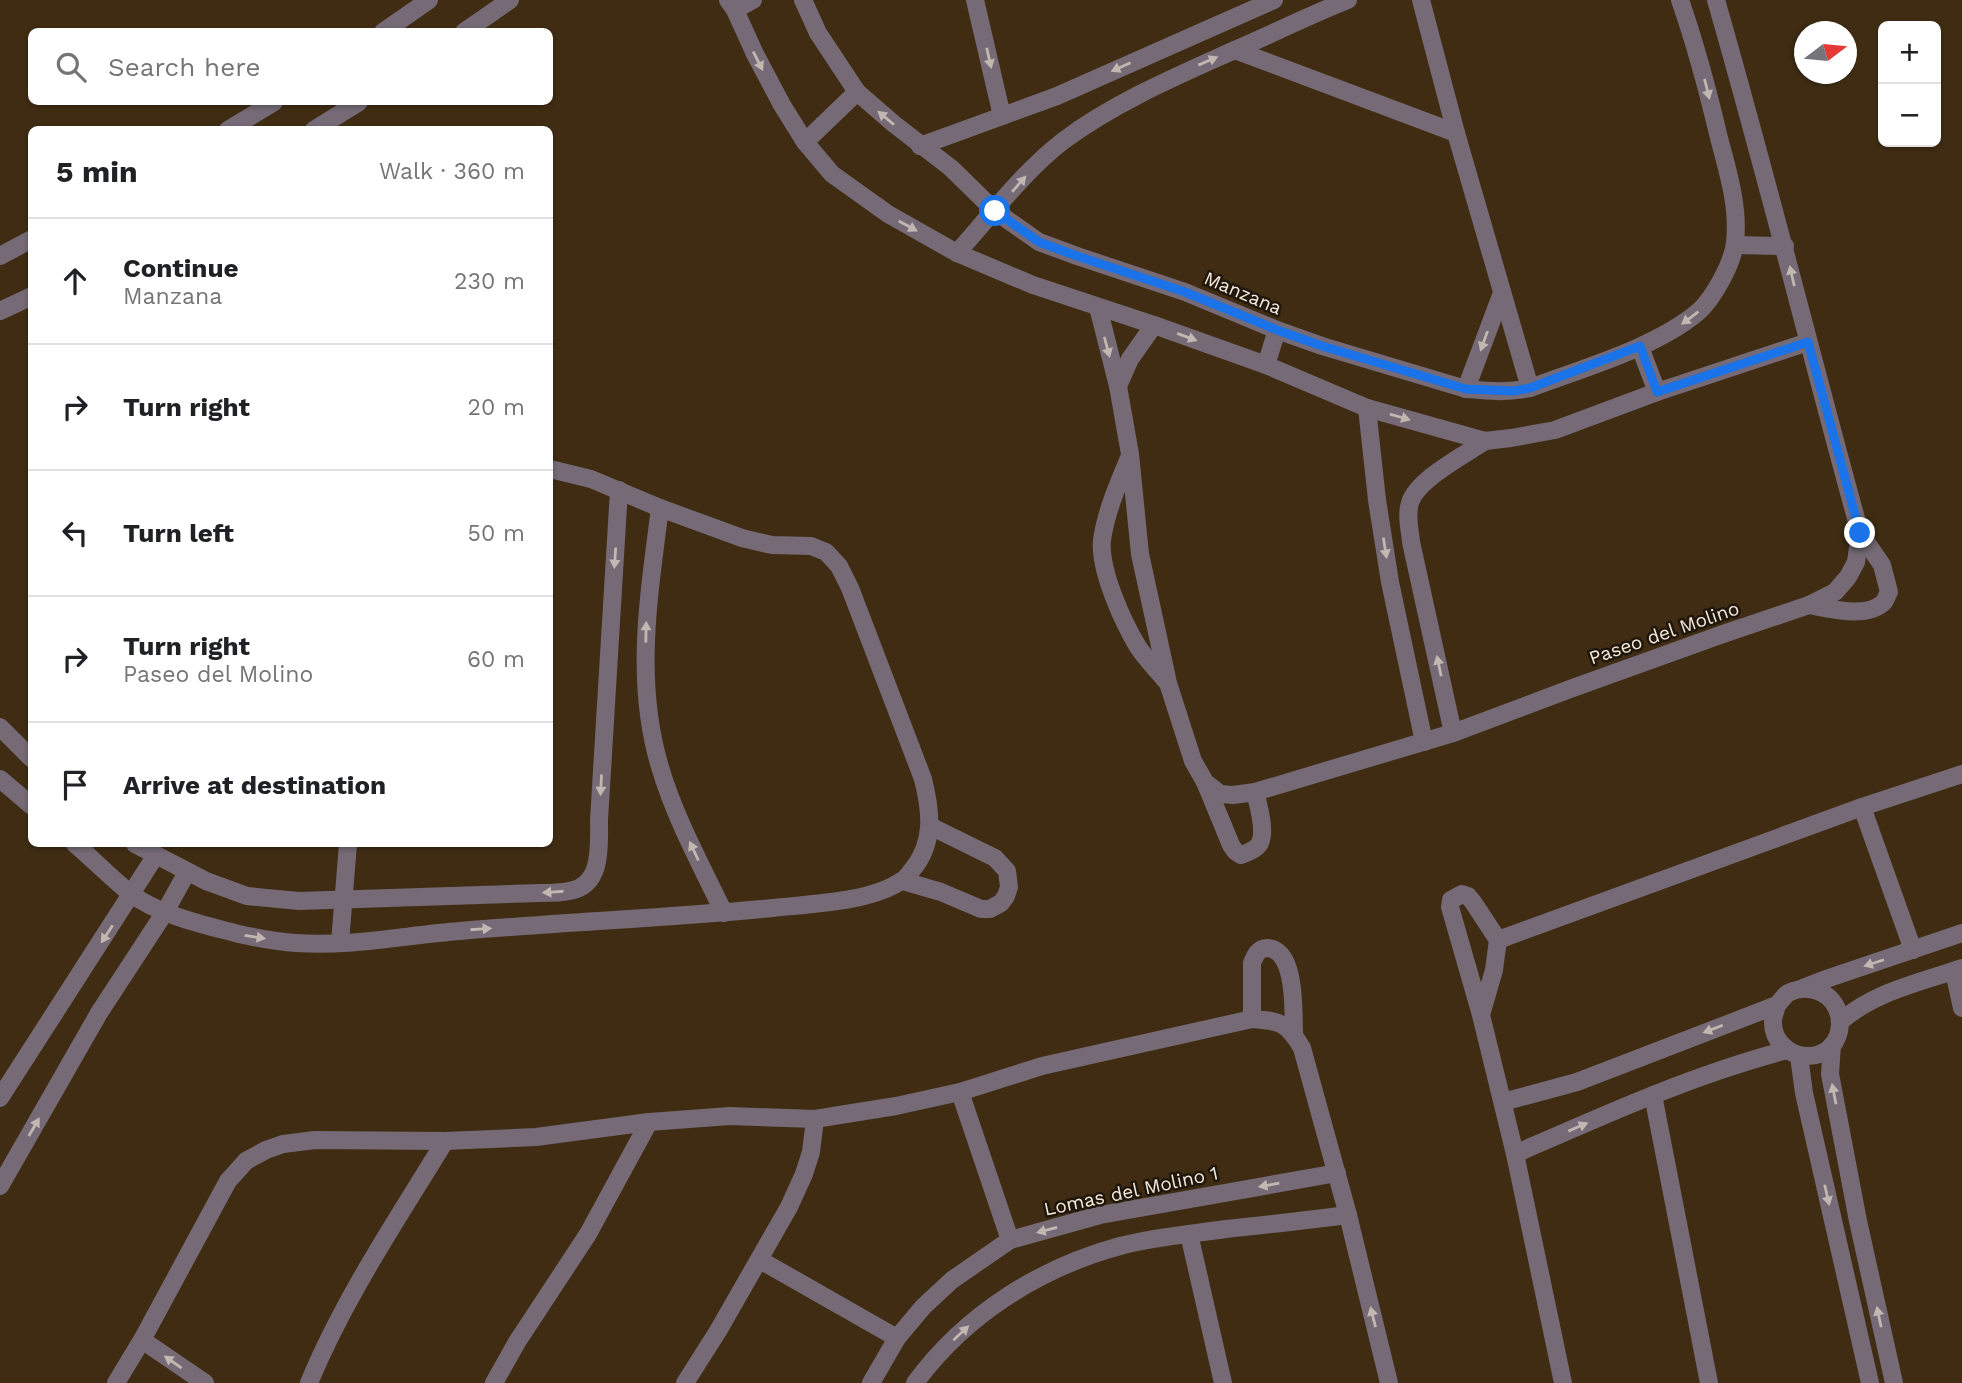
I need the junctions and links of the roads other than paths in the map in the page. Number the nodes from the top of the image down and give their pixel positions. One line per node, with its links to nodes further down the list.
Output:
1 (429, 0): 12 (street)
2 (510, 0): 13 (street)
3 (753, 0): 11 (street)
4 (803, 0): 18 (street, Manzana)
5 (975, 0): 21 (street, one-way to 21)
6 (1348, 0): 14 (street)
7 (1422, 0): 24 (street)
8 (1681, 0): 17 (street, Manzana)
9 (1716, 0): 15 (street, Paseo del Molino)
10 (1268, 2): 14 (street); 21 (street, one-way to 21)
11 (731, 5): 25 (street, one-way to 25)
12 (389, 28)
13 (470, 28)
14 (1276, 31): 16 (street)
15 (1729, 46): 17 (street); 30 (street, Paseo del Molino)
16 (1235, 50): 24 (street); 27 (street, one-way to 16)
17 (1699, 54): 29 (street, Manzana, one-way to 29)
18 (857, 92): 25 (street); 26 (street, Manzana, one-way to 18)
19 (269, 105): 22 (street)
20 (354, 105): 23 (street)
21 (1002, 116): 26 (street)
22 (235, 126)
23 (320, 126)
24 (1456, 133): 33 (street)
25 (805, 142): 31 (street, one-way to 31)
26 (920, 145): 27 (street, Manzana)
27 (995, 211): 31 (street); 38 (street, Manzana)
28 (28, 241): 32 (street)
29 (1735, 245): 30 (street); 40 (street, Manzana, one-way to 40)
30 (1785, 246): 39 (street, Paseo del Molino, one-way to 30)
31 (957, 253): 35 (street)
32 (0, 256)
33 (1502, 293): 43 (street); 44 (street, one-way to 44)
34 (28, 298): 36 (street)
35 (1097, 307): 37 (street); 42 (street, one-way to 42)
36 (0, 311)
37 (1154, 325): 41 (street, one-way to 41); 42 (street)
38 (1277, 330): 41 (street); 44 (street, Manzana)
39 (1808, 342): 45 (street); 54 (street, Paseo del Molino)
40 (1640, 346): 43 (street, Manzana); 45 (street)
41 (1266, 365): 46 (street)
42 (1118, 386): 48 (street)
43 (1530, 388): 44 (street, Manzana)
44 (1466, 389)
45 (1657, 392): 47 (street)
46 (1367, 408): 47 (street, one-way to 47); 51 (street)
47 (1485, 441): 52 (street)
48 (1130, 454): 56 (street); 56 (street)
49 (553, 470): 50 (street)
50 (620, 490): 53 (street); 75 (street, one-way to 75)
51 (1377, 500): 52 (street); 59 (street, one-way to 59)
52 (1410, 503): 58 (street, one-way to 52)
53 (660, 508): 67 (street); 77 (street, one-way to 53)
54 (1860, 533): 55 (street, Paseo del Molino); 55 (street)
55 (1810, 606): 58 (street, Paseo del Molino)
56 (1168, 683): 63 (street)
57 (0, 727): 60 (street)
58 (1453, 733): 59 (street, Paseo del Molino)
59 (1424, 742): 64 (street, Paseo del Molino)
60 (28, 751)
61 (1962, 774): 66 (street)
62 (0, 779): 65 (street)
63 (1205, 782): 64 (street, Paseo del Molino); 64 (street)
64 (1255, 792)
65 (28, 803)
66 (1861, 807): 79 (street); 81 (street)
67 (930, 826): 73 (street); 73 (street)
68 (78, 847): 74 (street)
69 (141, 847): 71 (street)
70 (348, 847): 75 (street)
71 (156, 855): 72 (street); 74 (street)
72 (187, 872): 75 (street); 76 (street)
73 (903, 881): 77 (street)
74 (132, 895): 76 (street); 94 (street, one-way to 94)
75 (344, 899): 80 (street)
76 (165, 912): 80 (street, one-way to 80); 101 (street, one-way to 76)
77 (723, 913): 80 (street, one-way to 77)
78 (1962, 933): 81 (street)
79 (1498, 940): 86 (street); 86 (street)
80 (340, 942)
81 (1913, 950): 83 (street, one-way to 83)
82 (1958, 970): 85 (street); 88 (street)
83 (1803, 988): 84 (street); 88 (street)
84 (1777, 1005): 91 (street); 95 (street, one-way to 95)
85 (1962, 1007)
86 (1481, 1015): 95 (street)
87 (1252, 1019): 89 (street); 89 (street); 92 (street)
88 (1841, 1021): 90 (street)
89 (1294, 1033): 100 (street)
90 (1832, 1045): 91 (street); 120 (street, one-way to 90)
91 (1793, 1053): 93 (street); 119 (street, one-way to 119)
92 (960, 1092): 96 (street); 104 (street)
93 (1653, 1095): 99 (street, one-way to 93); 118 (street)
94 (0, 1097)
95 (1503, 1102): 99 (street)
96 (815, 1119): 97 (street); 105 (street)
97 (649, 1122): 98 (street); 111 (street)
98 (445, 1141): 107 (street); 110 (street)
99 (1515, 1154): 117 (street)
100 (1336, 1173): 102 (street); 104 (street, Lomas del Molino 1, one-way to 104)
101 (0, 1186)
102 (1348, 1215): 103 (street); 116 (street, one-way to 102)
103 (1189, 1234): 114 (street, one-way to 103); 115 (street)
104 (1010, 1240): 106 (street, Lomas del Molino 1)
105 (760, 1260): 106 (street); 112 (street)
106 (897, 1338): 113 (street, Lomas del Molino 1)
107 (142, 1340): 108 (street); 109 (street, one-way to 107)
108 (116, 1383)
109 (205, 1383)
110 (309, 1383)
111 (494, 1383)
112 (685, 1383)
113 (871, 1383)
114 (915, 1383)
115 (1223, 1383)
116 (1389, 1383)
117 (1563, 1383)
118 (1709, 1383)
119 (1870, 1383)
120 (1894, 1383)

